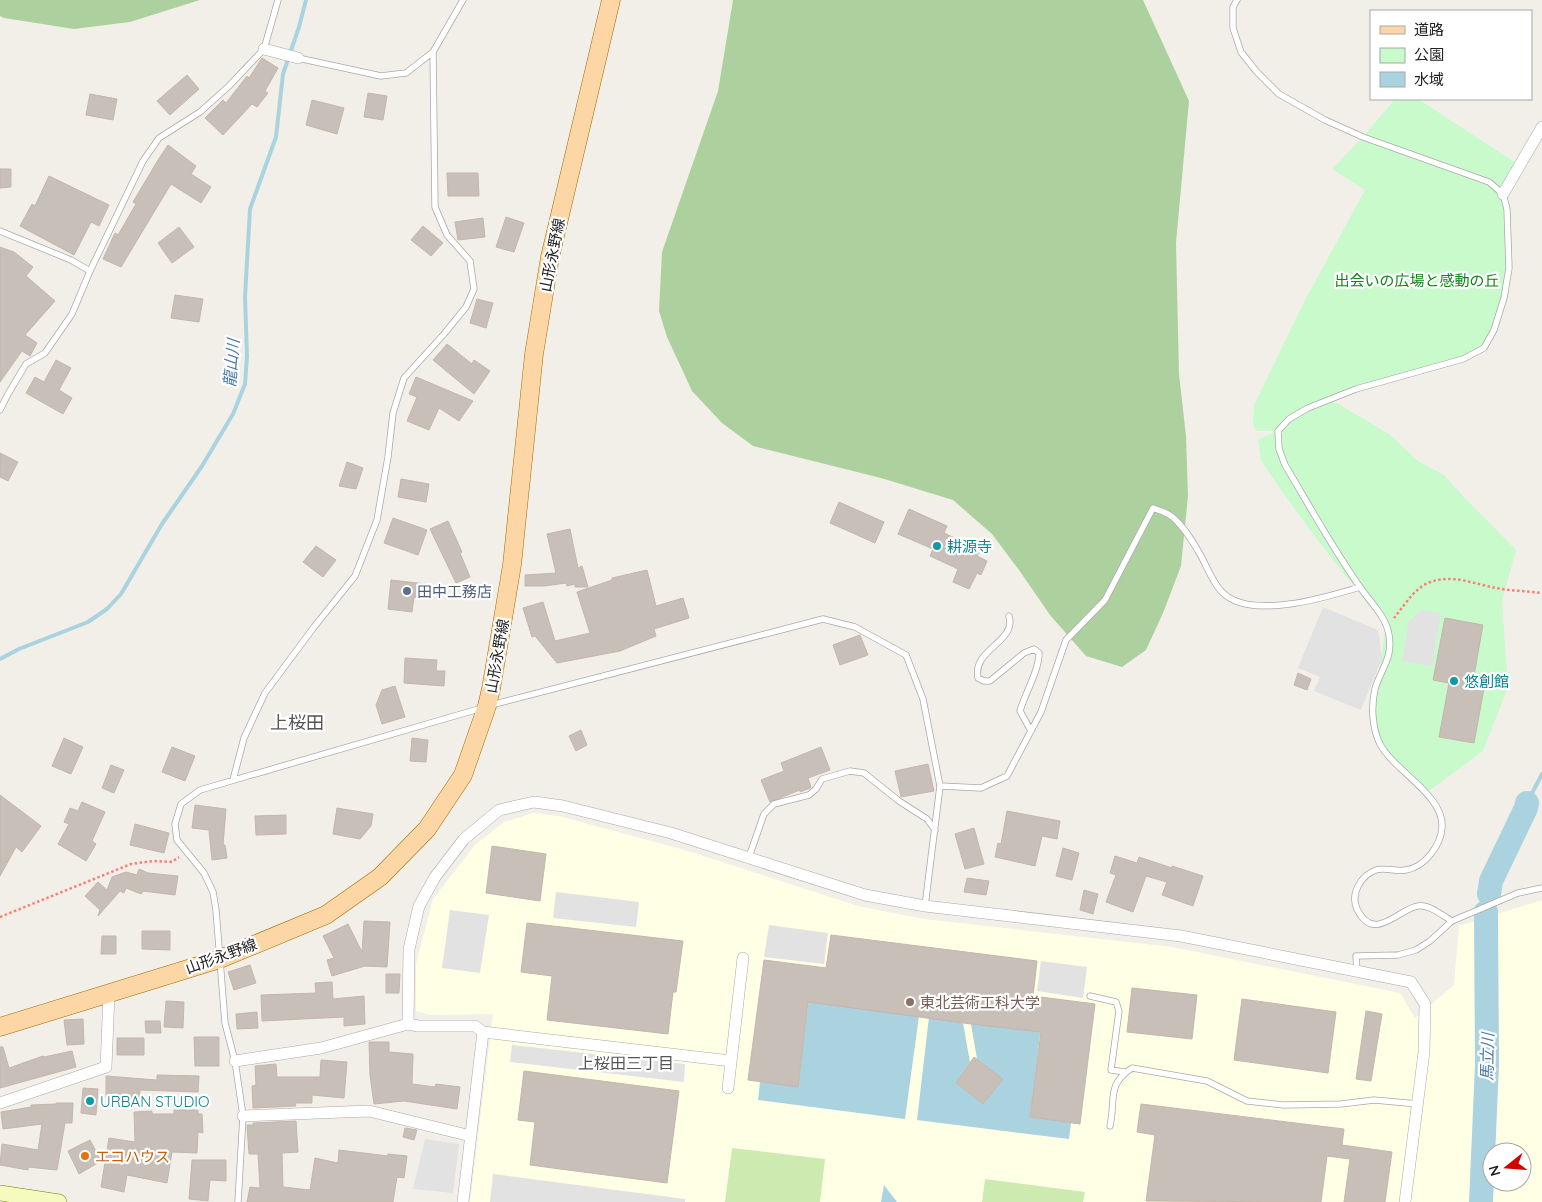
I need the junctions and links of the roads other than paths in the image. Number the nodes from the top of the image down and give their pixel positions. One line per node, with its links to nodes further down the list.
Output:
1 (278, 0): 5 (lane)
2 (463, 0): 6 (lane)
3 (611, 0): 15 (main road, 山形永野線)
4 (1237, 0): 9 (lane)
5 (264, 49): 7 (street); 11 (lane)
6 (433, 52): 7 (lane); 17 (lane)
7 (298, 58)
8 (1542, 127): 9 (street)
9 (1503, 194): 13 (lane)
10 (0, 231): 11 (lane)
11 (90, 271): 12 (lane)
12 (0, 410)
13 (1360, 587): 16 (lane); 23 (lane)
14 (1009, 616): 16 (lane)
15 (488, 706): 17 (lane); 18 (lane); 25 (main road, 山形永野線)
16 (1031, 731): 18 (lane)
17 (233, 780): 25 (lane)
18 (940, 786): 19 (lane)
19 (935, 830): 20 (lane); 22 (lane)
20 (749, 857): 22 (street); 29 (street)
21 (1542, 888): 23 (lane)
22 (924, 906): 26 (street)
23 (1452, 921): 26 (lane)
24 (743, 958): 33 (street)
25 (220, 959): 27 (main road, 山形永野線); 32 (lane)
26 (1357, 971): 37 (street)
27 (109, 994): 30 (main road, 山形永野線); 36 (street)
28 (1090, 996): 34 (lane)
29 (408, 1024): 31 (street); 32 (street)
30 (0, 1027)
31 (483, 1032): 33 (street); 40 (street)
32 (235, 1061): 38 (lane)
33 (731, 1061): 35 (street)
34 (1126, 1072): 37 (lane); 39 (lane)
35 (728, 1088)
36 (0, 1103)
37 (1418, 1104): 45 (street)
38 (243, 1116): 40 (street); 43 (lane)
39 (1110, 1126)
40 (471, 1136): 44 (street)
41 (0, 1193): 42 (street)
42 (59, 1202)
43 (238, 1202)
44 (463, 1202)
45 (1405, 1202)

